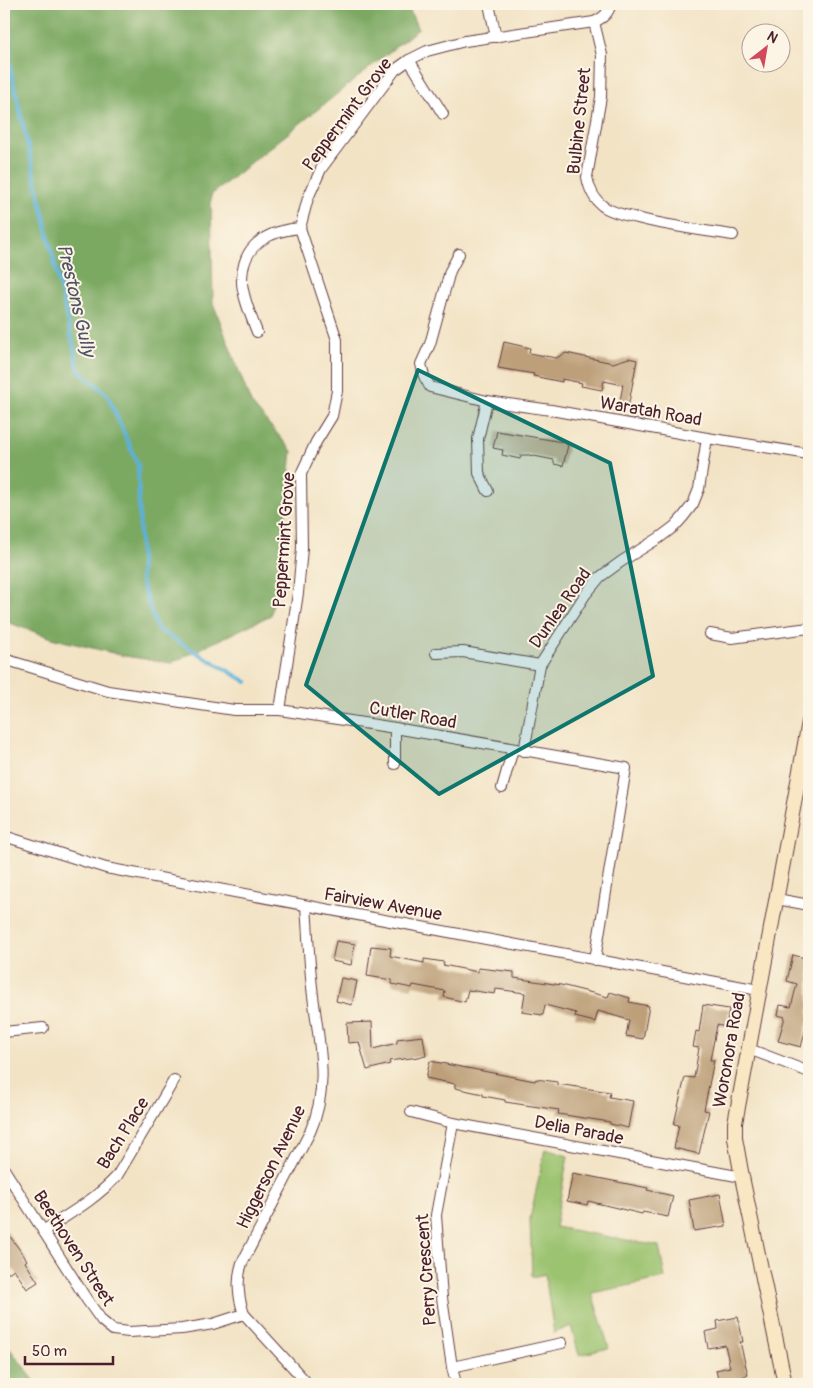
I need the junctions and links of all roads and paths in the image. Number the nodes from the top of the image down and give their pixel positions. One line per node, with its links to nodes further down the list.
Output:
1 (489, 4): 4 (street)
2 (611, 4): 3 (street)
3 (594, 22): 4 (street, Peppermint Grove); 8 (street, Bulbine Street)
4 (496, 37): 5 (street, Peppermint Grove)
5 (408, 60): 6 (street, Peppermint Grove); 7 (street, Peppermint Grove)
6 (442, 114)
7 (300, 228): 10 (street); 20 (street, Peppermint Grove)
8 (733, 235)
9 (459, 254): 11 (street, Waratah Road)
10 (257, 332)
11 (487, 402): 12 (street, Waratah Road); 14 (street)
12 (708, 438): 13 (street, Waratah Road); 19 (street, Dunlea Road)
13 (809, 454)
14 (488, 491)
15 (809, 628): 16 (street)
16 (710, 634)
17 (436, 654): 19 (street)
18 (4, 659): 20 (street, Cutler Road)
19 (540, 665): 24 (street, Dunlea Road)
20 (280, 710): 22 (street, Cutler Road)
21 (809, 722): 28 (street, Woronora Road)
22 (395, 728): 23 (street, Cutler Road); 25 (street)
23 (513, 749): 24 (street, Cutler Road); 26 (street)
24 (524, 751): 31 (street, Cutler Road)
25 (395, 764)
26 (502, 788)
27 (4, 836): 30 (street, Fairview Avenue)
28 (777, 899): 29 (street); 32 (street, Woronora Road)
29 (809, 905)
30 (306, 906): 31 (street, Fairview Avenue); 43 (street, Higgerson Avenue)
31 (595, 960): 32 (street, Fairview Avenue)
32 (759, 990): 35 (street, Woronora Road)
33 (43, 1028): 34 (street)
34 (4, 1032)
35 (749, 1049): 36 (street); 41 (street, Woronora Road)
36 (809, 1072)
37 (174, 1080): 42 (street, Bach Place)
38 (411, 1112): 39 (street, Delia Parade)
39 (453, 1123): 41 (street, Delia Parade); 45 (street, Perry Crescent)
40 (4, 1170): 42 (street, Beethoven Street)
41 (742, 1177): 48 (street, Woronora Road)
42 (43, 1230): 43 (street, Beethoven Street)
43 (244, 1314): 46 (street, Higgerson Avenue)
44 (562, 1343): 45 (street)
45 (452, 1366): 47 (street, Perry Crescent)
46 (308, 1384)
47 (456, 1384)
48 (785, 1384)

